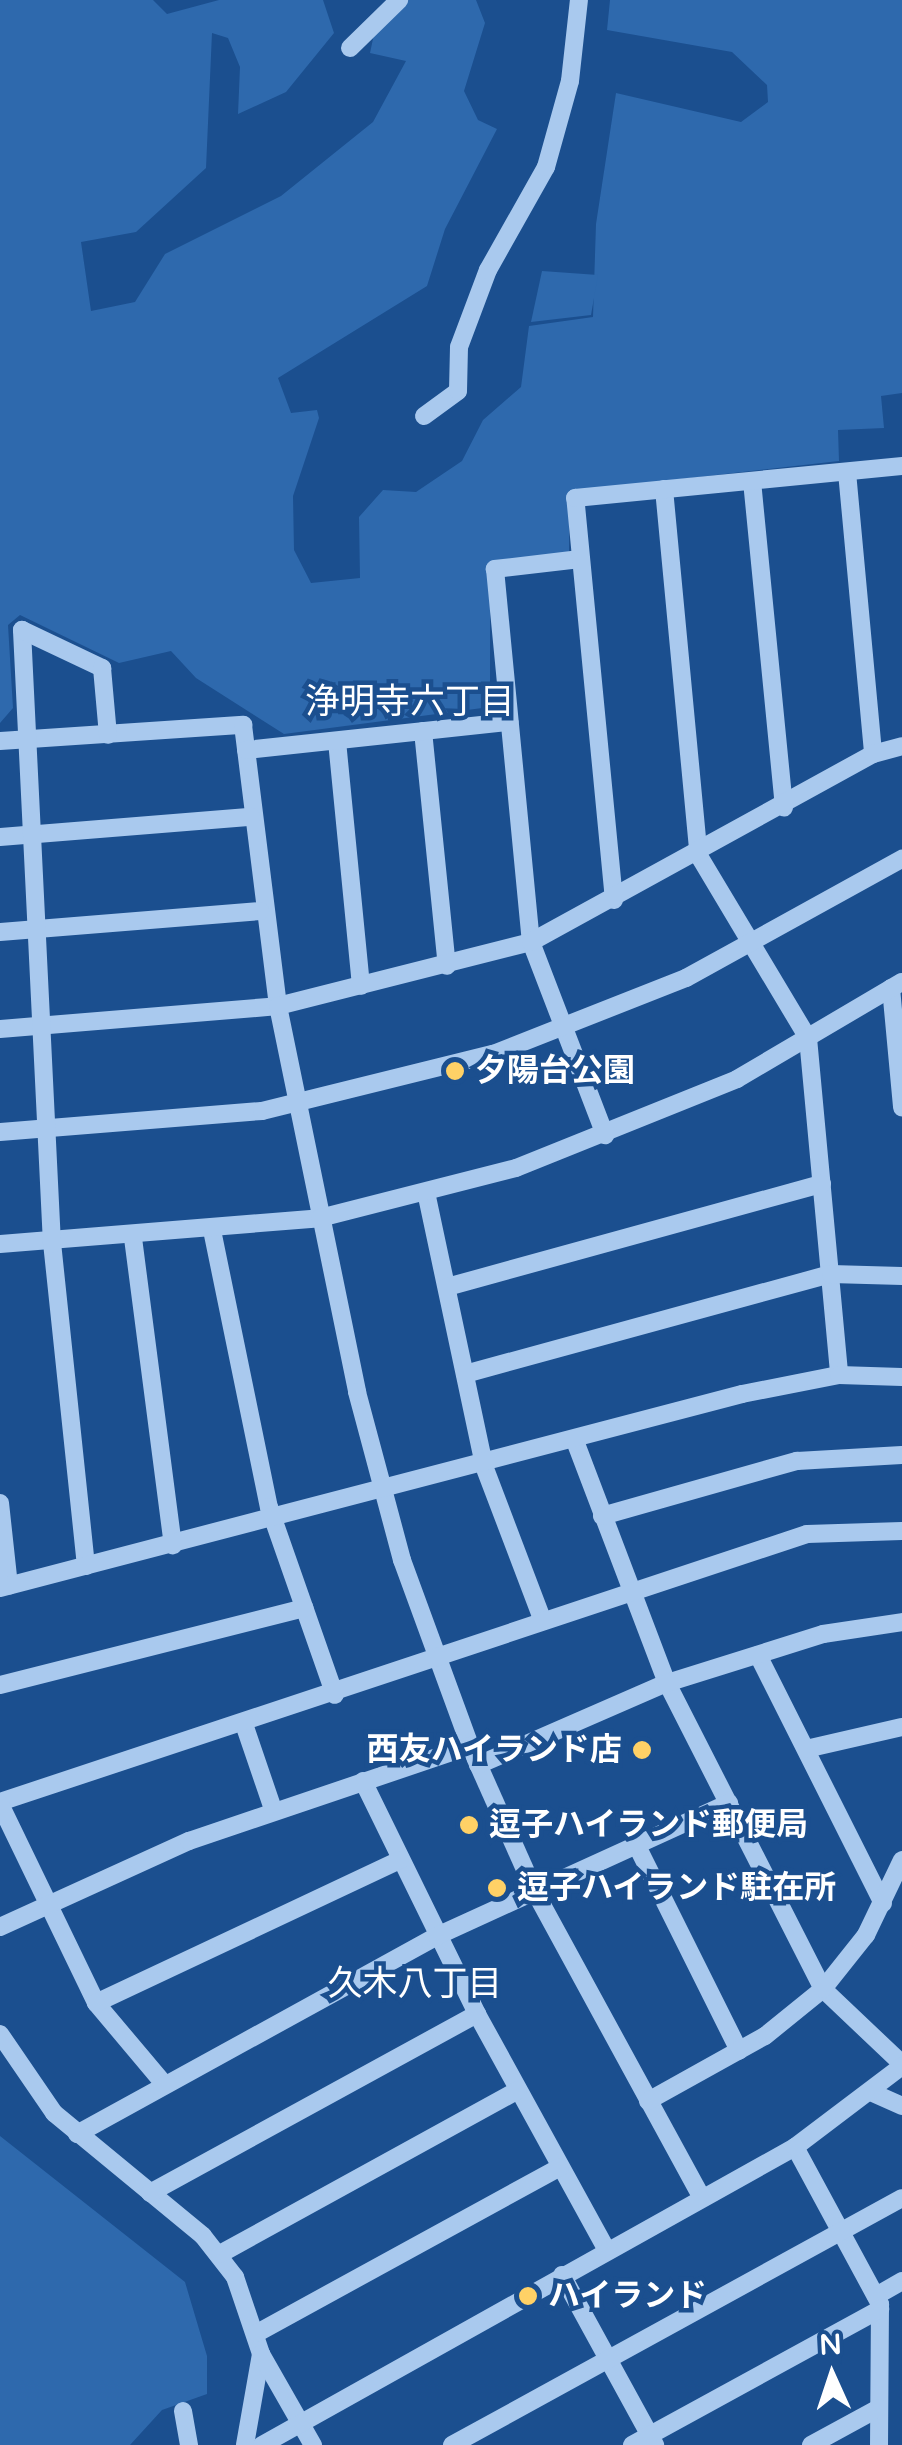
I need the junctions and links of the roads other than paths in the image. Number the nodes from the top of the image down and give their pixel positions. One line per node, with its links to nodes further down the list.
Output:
1 (399, 0): 3 (street)
2 (579, 0): 4 (street)
3 (350, 48)
4 (424, 416)
5 (902, 466): 6 (street)
6 (847, 472): 7 (street); 18 (street)
7 (752, 480): 8 (street); 19 (street)
8 (664, 488): 9 (street); 23 (street)
9 (580, 559): 10 (street); 25 (street)
10 (510, 722): 11 (street); 29 (street)
11 (423, 731): 13 (street); 31 (street)
12 (108, 735): 15 (street); 15 (street); 17 (street)
13 (337, 740): 17 (street); 32 (street)
14 (0, 741): 15 (street)
15 (28, 741): 22 (street)
16 (902, 746): 18 (street)
17 (246, 750): 20 (street)
18 (874, 754): 19 (street)
19 (784, 807): 23 (street)
20 (252, 817): 22 (street); 26 (street)
21 (0, 837): 22 (street)
22 (32, 837): 28 (street)
23 (699, 856): 25 (street); 30 (street)
24 (902, 859): 30 (street)
25 (614, 900): 29 (street)
26 (260, 911): 28 (street); 34 (street)
27 (0, 932): 28 (street)
28 (37, 932): 36 (street)
29 (531, 942): 31 (street); 37 (street)
30 (753, 944): 37 (street); 38 (street)
31 (447, 966): 32 (street)
32 (361, 986): 34 (street)
33 (896, 986): 38 (street); 40 (street)
34 (278, 1006): 36 (street); 39 (street)
35 (0, 1028): 36 (street)
36 (41, 1029): 42 (street)
37 (565, 1029): 39 (street); 43 (street)
38 (808, 1038): 43 (street); 44 (street)
39 (298, 1104): 42 (street); 46 (street)
40 (902, 1107)
41 (0, 1132): 42 (street)
42 (46, 1132): 50 (street)
43 (605, 1135): 45 (street)
44 (822, 1184): 51 (street); 53 (street)
45 (426, 1192): 46 (street); 53 (street)
46 (320, 1218): 47 (street); 60 (street)
47 (212, 1230): 48 (street); 63 (street)
48 (133, 1238): 50 (street); 65 (street)
49 (0, 1244): 50 (street)
50 (52, 1244): 66 (street)
51 (831, 1274): 52 (street); 54 (street); 55 (street)
52 (902, 1276)
53 (446, 1288): 54 (street)
54 (465, 1374): 59 (street)
55 (839, 1375): 56 (street); 57 (street)
56 (902, 1377)
57 (575, 1441): 59 (street); 62 (street)
58 (902, 1456): 62 (street)
59 (484, 1466): 60 (street); 70 (street)
60 (382, 1494): 63 (street); 73 (street)
61 (0, 1502): 67 (street)
62 (602, 1516): 68 (street)
63 (273, 1522): 65 (street); 69 (street)
64 (902, 1531): 68 (street)
65 (173, 1545): 66 (street)
66 (86, 1566): 67 (street)
67 (4, 1587)
68 (629, 1589): 70 (street); 74 (street)
69 (304, 1608): 75 (street); 76 (street)
70 (543, 1622): 73 (street)
71 (902, 1622): 72 (street)
72 (758, 1655): 74 (street); 80 (street)
73 (438, 1662): 76 (street); 79 (street)
74 (666, 1683): 81 (street); 84 (street)
75 (0, 1686)
76 (335, 1695): 77 (street)
77 (244, 1724): 83 (street); 85 (street)
78 (902, 1727): 80 (street)
79 (470, 1746): 81 (street); 82 (street)
80 (806, 1749): 90 (street)
81 (478, 1765): 89 (street)
82 (363, 1781): 85 (street); 87 (street)
83 (0, 1802): 91 (street)
84 (729, 1803): 86 (street); 94 (street)
85 (273, 1809): 91 (street)
86 (636, 1844): 89 (street); 98 (street)
87 (400, 1860): 93 (street); 95 (street)
88 (902, 1860): 90 (street)
89 (534, 1890): 93 (street); 103 (street)
90 (883, 1903): 94 (street)
91 (44, 1907): 92 (street); 95 (street)
92 (0, 1927)
93 (437, 1936): 96 (street); 100 (street)
94 (822, 1989): 98 (street); 99 (street)
95 (96, 2003): 100 (street)
96 (477, 2014): 101 (street); 108 (street)
97 (2, 2041): 105 (street)
98 (739, 2052): 103 (street)
99 (902, 2065): 102 (street)
100 (165, 2085): 105 (street)
101 (518, 2090): 107 (street); 113 (street)
102 (873, 2093): 104 (street); 106 (street)
103 (648, 2101): 109 (street)
104 (902, 2106)
105 (77, 2134): 108 (street)
106 (795, 2147): 109 (street); 111 (street)
107 (560, 2166): 112 (street); 117 (street)
108 (150, 2192): 113 (street)
109 (702, 2198): 112 (street)
110 (902, 2198): 111 (street)
111 (840, 2231): 116 (street); 119 (street)
112 (607, 2250): 114 (street)
113 (220, 2254): 117 (street)
114 (562, 2275): 119 (street); 122 (street)
115 (902, 2281): 116 (street)
116 (878, 2302): 120 (street); 123 (street)
117 (256, 2333): 118 (street)
118 (260, 2354): 122 (street); 125 (street)
119 (609, 2359): 123 (street); 128 (street)
120 (879, 2408): 130 (street); 131 (street)
121 (183, 2410): 124 (street)
122 (299, 2420): 126 (street); 127 (street)
123 (652, 2440): 129 (street)
124 (190, 2445)
125 (245, 2445)
126 (262, 2445)
127 (313, 2445)
128 (452, 2445)
129 (632, 2445)
130 (811, 2445)
131 (879, 2445)

